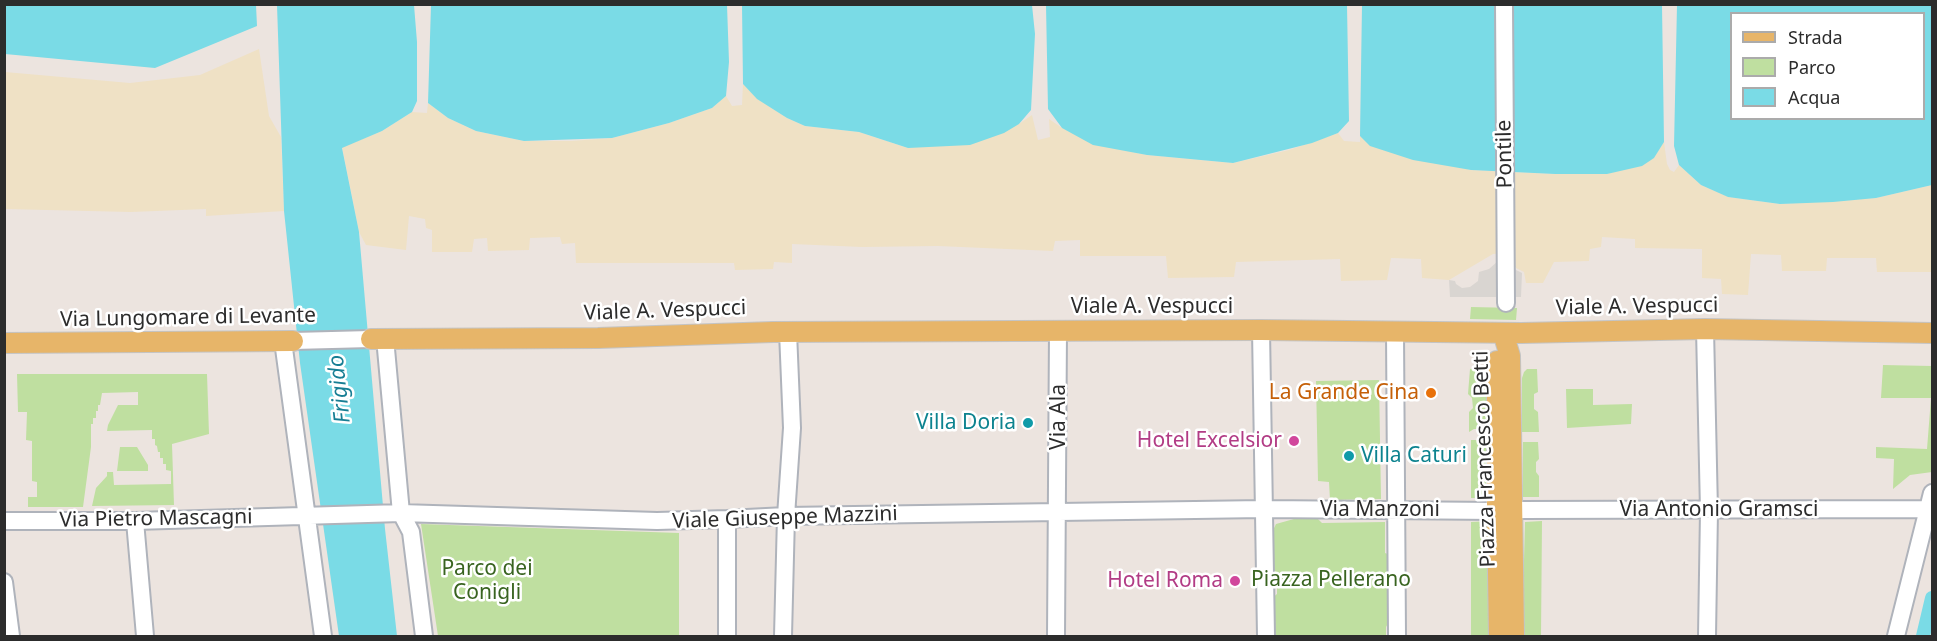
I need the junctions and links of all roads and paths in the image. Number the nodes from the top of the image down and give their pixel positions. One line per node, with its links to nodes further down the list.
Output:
1 (1504, 4): 2 (street, Pontile)
2 (1506, 303)
3 (1705, 329): 8 (main road, Viale A. Vespucci); 9 (main road, Viale A. Vespucci); 18 (street)
4 (1261, 330): 5 (main road, Viale A. Vespucci); 7 (main road, Viale A. Vespucci); 15 (street)
5 (1058, 331): 6 (main road, Viale A. Vespucci); 14 (street, Via Ala)
6 (788, 332): 10 (main road, Viale A. Vespucci); 20 (street)
7 (1395, 332): 8 (main road, Viale A. Vespucci); 17 (street)
8 (1503, 333): 13 (main road, Piazza Francesco Betti)
9 (1932, 333)
10 (378, 339): 11 (street, Via Lungomare di Levante); 19 (street)
11 (288, 341): 12 (main road, Via Lungomare di Levante); 21 (street)
12 (4, 343)
13 (1504, 507): 17 (street, Via Manzoni); 18 (street, Via Antonio Gramsci); 35 (main road, Piazza Francesco Betti); 36 (main road, Piazza Francesco Betti)
14 (1058, 508): 15 (street, Viale Giuseppe Mazzini); 20 (street, Viale Giuseppe Mazzini); 32 (street, Via Ala)
15 (1263, 509): 17 (street, Via Manzoni); 33 (street)
16 (1930, 509): 18 (street, Via Antonio Gramsci); 38 (street)
17 (1396, 511): 34 (street)
18 (1709, 511): 37 (street)
19 (395, 513): 21 (street, Viale Giuseppe Mazzini); 22 (street, Viale Giuseppe Mazzini); 29 (street)
20 (786, 516): 22 (street, Viale Giuseppe Mazzini); 31 (street)
21 (314, 517): 24 (street, Via Pietro Mascagni); 28 (street)
22 (728, 519): 30 (street)
23 (4, 521): 24 (street, Via Pietro Mascagni)
24 (135, 521): 27 (street)
25 (4, 582): 26 (street)
26 (11, 636)
27 (145, 636)
28 (323, 636)
29 (424, 636)
30 (727, 636)
31 (783, 636)
32 (1056, 636)
33 (1266, 636)
34 (1397, 636)
35 (1499, 636)
36 (1514, 636)
37 (1707, 636)
38 (1896, 636)

